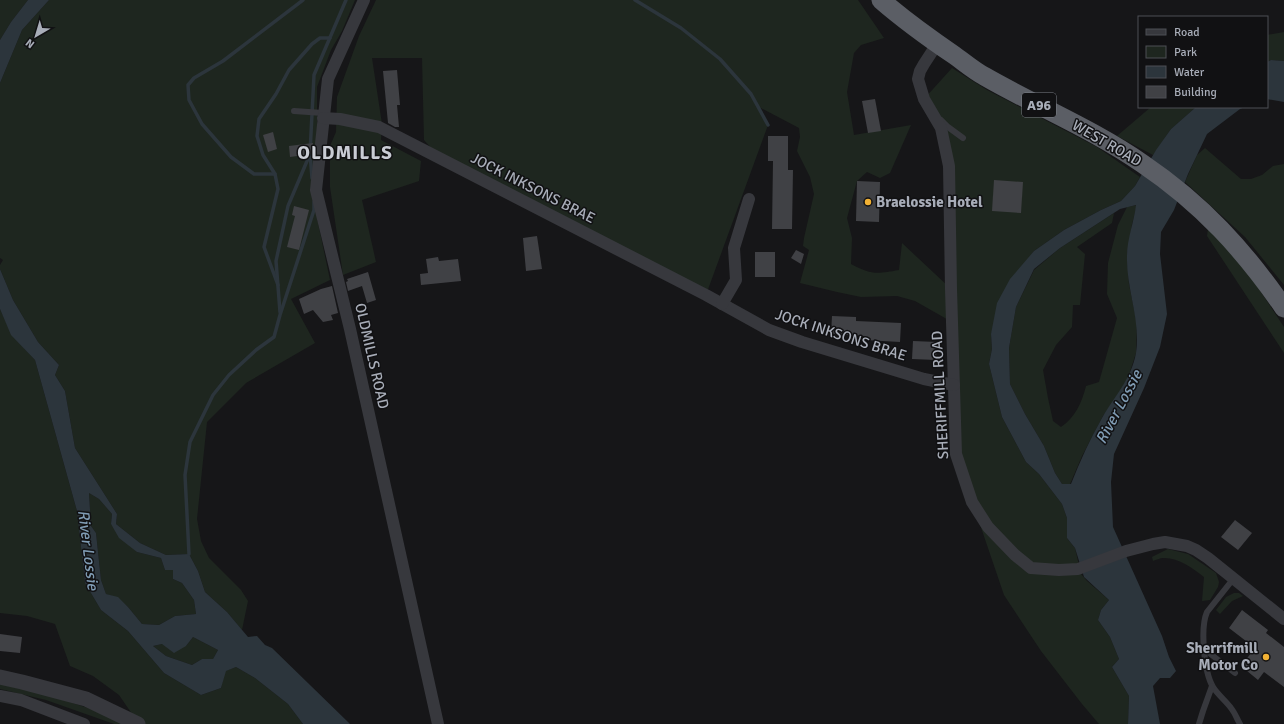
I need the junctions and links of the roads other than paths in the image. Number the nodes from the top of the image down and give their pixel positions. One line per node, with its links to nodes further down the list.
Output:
1 (364, 0): 6 (street, OLDMILLS ROAD)
2 (881, 0): 3 (highway, WEST ROAD / A96)
3 (937, 44): 4 (street, SHERIFFMILL ROAD); 10 (highway, WEST ROAD / A96)
4 (930, 109): 7 (lane); 11 (street, SHERIFFMILL ROAD)
5 (294, 111): 6 (lane)
6 (321, 115): 9 (street, JOCK INKSONS BRAE); 21 (street, OLDMILLS ROAD)
7 (963, 138)
8 (749, 200): 9 (street)
9 (722, 304): 11 (street, JOCK INKSONS BRAE)
10 (1284, 308)
11 (954, 384): 12 (street, SHERIFFMILL ROAD)
12 (1234, 578): 13 (street, SHERIFFMILL ROAD); 14 (lane)
13 (1284, 619)
14 (1204, 649): 15 (lane); 17 (lane)
15 (1235, 673)
16 (0, 678): 20 (street)
17 (1212, 686): 22 (lane); 23 (lane)
18 (0, 696): 19 (street)
19 (84, 724)
20 (138, 724)
21 (438, 724)
22 (1199, 724)
23 (1240, 724)

